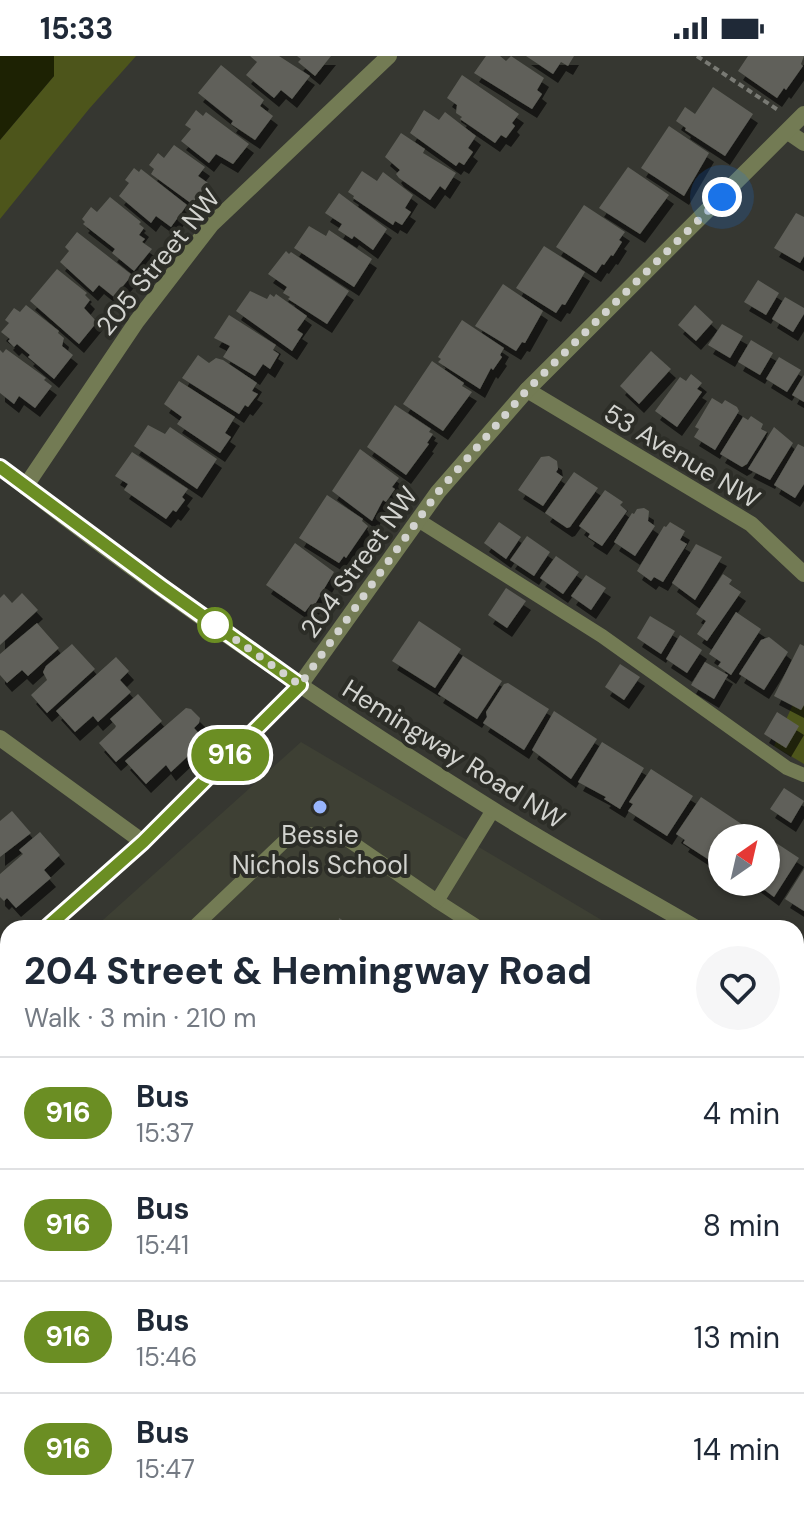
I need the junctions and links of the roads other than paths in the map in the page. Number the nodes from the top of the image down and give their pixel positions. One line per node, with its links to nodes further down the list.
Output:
1 (389, 56): 6 (street, 205 Street NW)
2 (796, 123): 3 (street); 4 (street, 204 Street NW)
3 (804, 143)
4 (527, 390): 7 (street, 204 Street NW); 8 (street, 53 Avenue NW)
5 (0, 467): 6 (street, Hemingway Road NW)
6 (25, 487): 9 (street, Hemingway Road NW)
7 (418, 520): 9 (street, 204 Street NW); 11 (lane)
8 (804, 574)
9 (300, 685): 12 (street, Hemingway Road NW); 13 (street, 204 Street NW)
10 (0, 738): 13 (street)
11 (804, 775)
12 (493, 810): 14 (lane); 18 (street, Hemingway Road NW)
13 (143, 842): 15 (street, 204 Street NW)
14 (437, 901): 16 (lane); 17 (lane)
15 (55, 920)
16 (201, 920)
17 (467, 920)
18 (682, 920)

